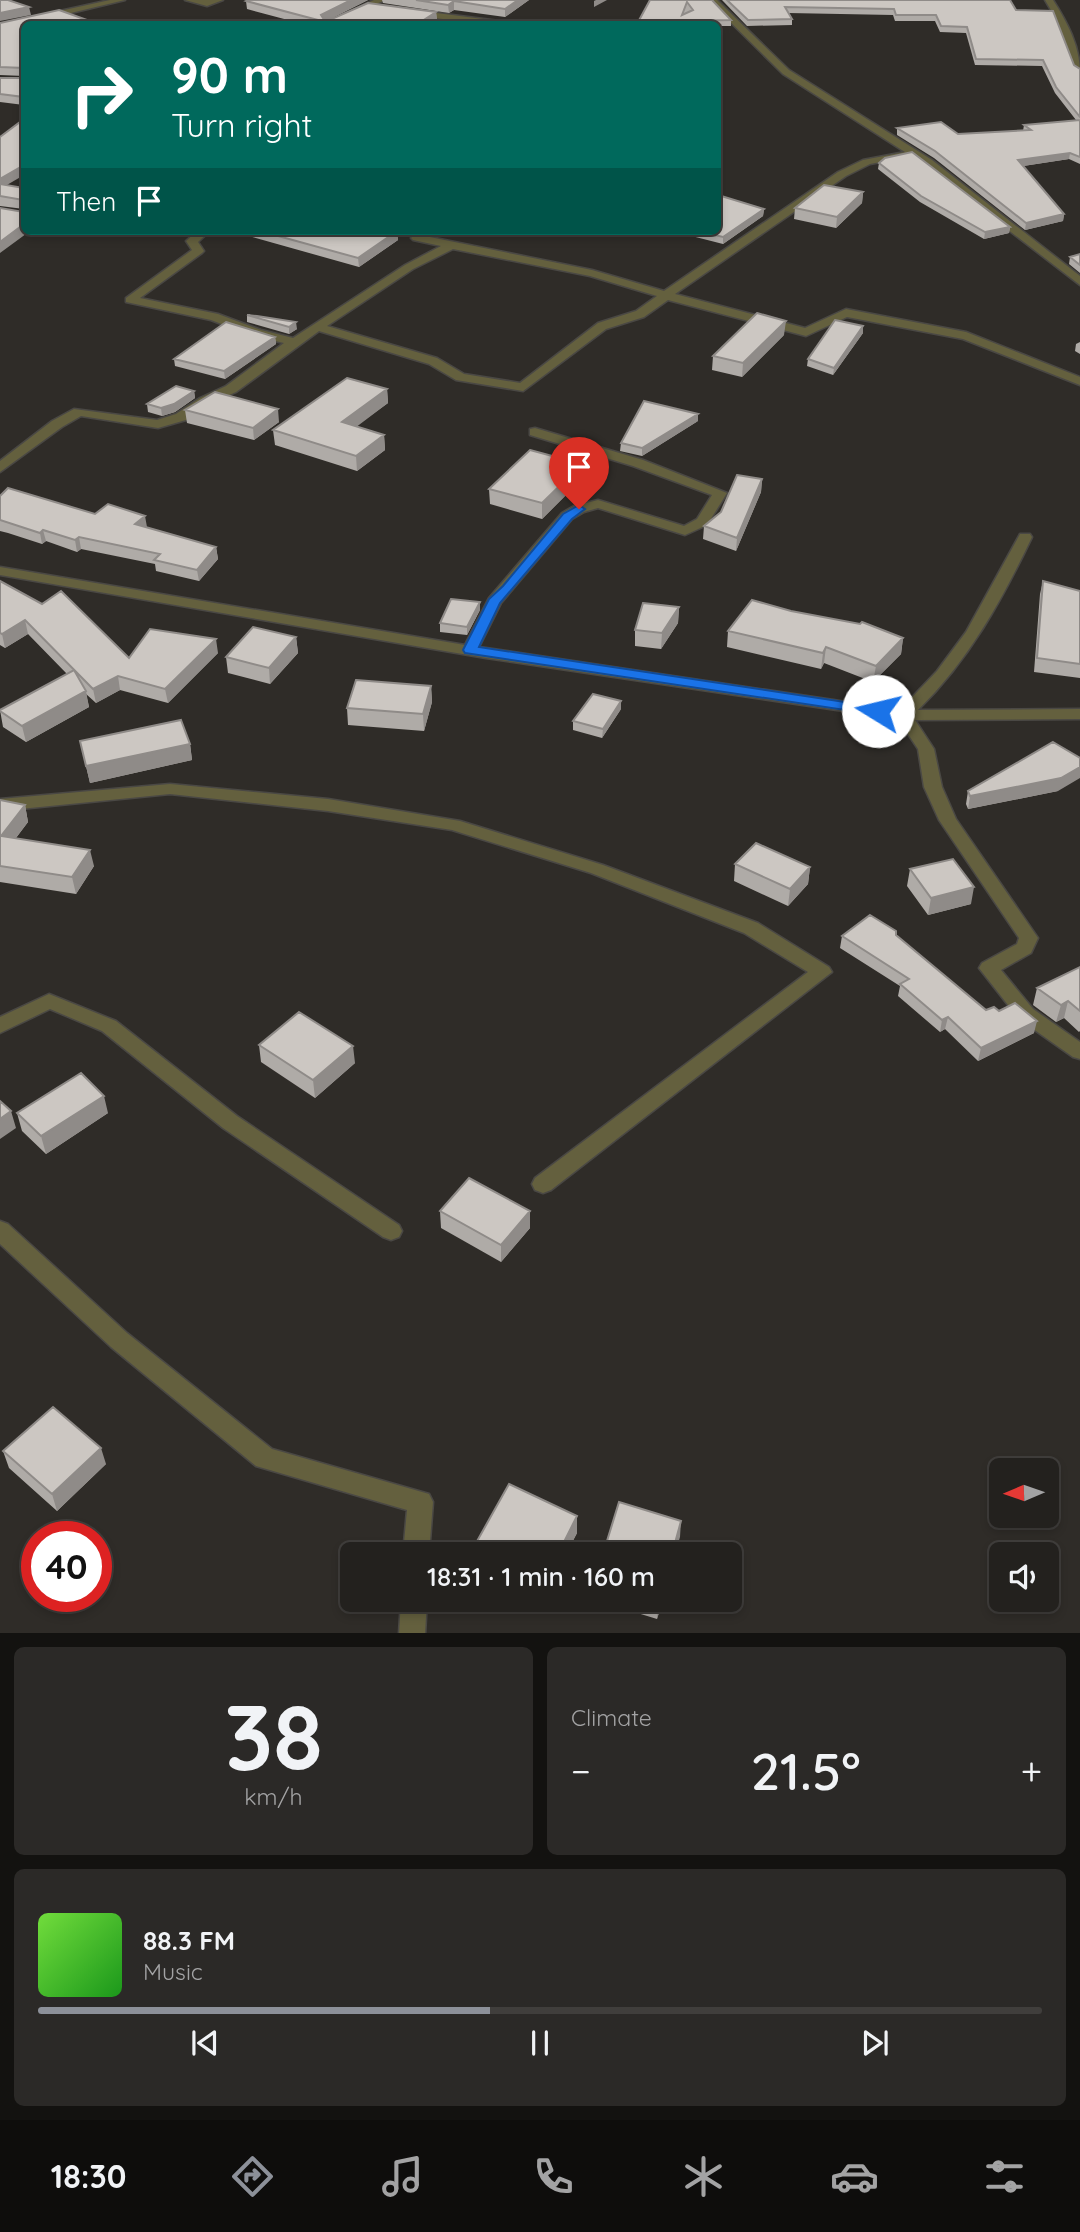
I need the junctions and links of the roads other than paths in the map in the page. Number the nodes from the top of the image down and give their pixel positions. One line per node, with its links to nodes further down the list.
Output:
1 (121, 0): 9 (street)
2 (190, 0): 3 (street)
3 (219, 0)
4 (712, 0): 16 (street)
5 (1048, 0): 15 (street)
6 (381, 4): 11 (street)
7 (29, 7): 9 (street)
8 (407, 12): 12 (street)
9 (51, 15): 10 (street)
10 (26, 21)
11 (334, 21)
12 (476, 21)
13 (21, 22): 14 (street)
14 (0, 27)
15 (1080, 70)
16 (913, 153): 20 (street); 21 (street)
17 (199, 235): 23 (street)
18 (420, 235): 19 (street)
19 (452, 246): 21 (street); 22 (street)
20 (1080, 282)
21 (667, 296): 22 (street); 24 (street)
22 (318, 327): 23 (street)
23 (294, 342): 26 (street)
24 (1080, 380)
25 (535, 432): 29 (street)
26 (0, 468)
27 (1025, 537): 31 (street)
28 (0, 571): 29 (street)
29 (470, 650): 31 (street)
30 (1080, 714): 31 (street)
31 (904, 715): 34 (street)
32 (0, 805): 35 (street)
33 (0, 1026): 37 (street)
34 (1080, 1052)
35 (543, 1184)
36 (0, 1230): 38 (street)
37 (391, 1231)
38 (417, 1542)
39 (413, 1612): 40 (street)
40 (412, 1633)

